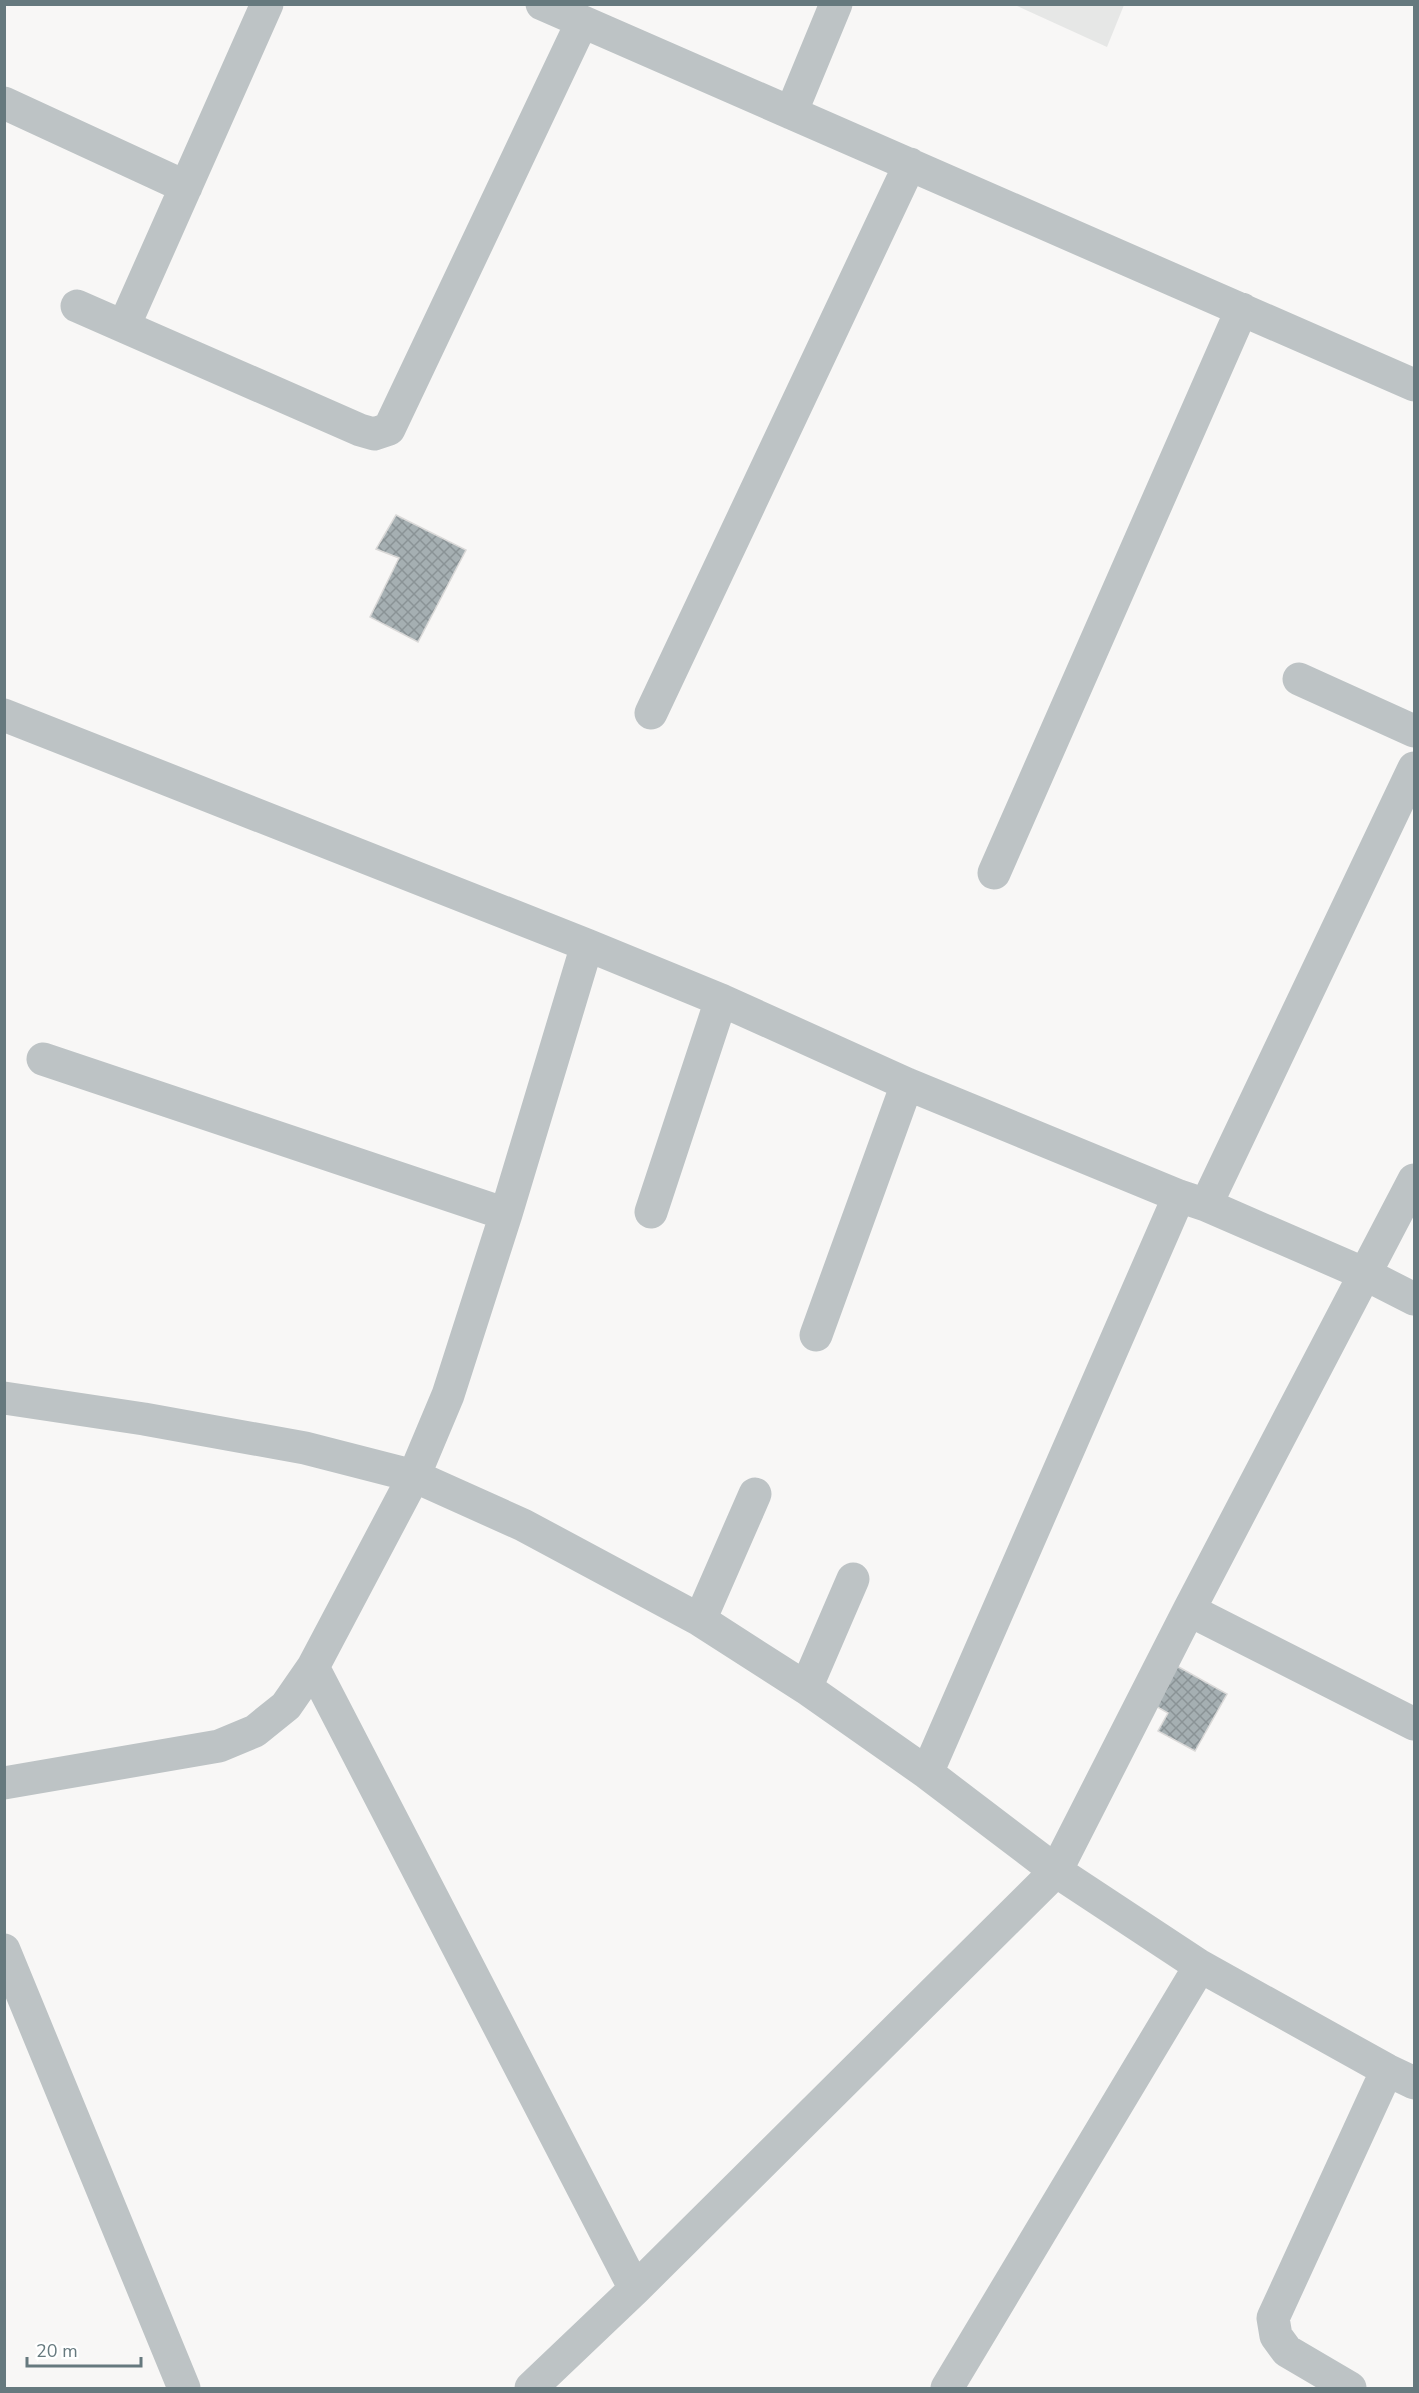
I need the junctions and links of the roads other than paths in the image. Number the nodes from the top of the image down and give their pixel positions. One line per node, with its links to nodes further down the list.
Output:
1 (267, 4): 8 (street)
2 (542, 4): 4 (street)
3 (836, 4): 6 (street)
4 (582, 22): 6 (street); 11 (street)
5 (4, 103): 8 (street)
6 (791, 112): 7 (street)
7 (910, 164): 10 (street); 14 (street)
8 (186, 187): 11 (street)
9 (77, 306): 11 (street)
10 (1242, 309): 12 (street); 18 (street)
11 (124, 326)
12 (1414, 385)
13 (1299, 679): 16 (street)
14 (651, 713)
15 (4, 715): 19 (street)
16 (1414, 731)
17 (1414, 768): 24 (street)
18 (994, 873)
19 (587, 945): 20 (street); 26 (street)
20 (721, 1000): 22 (street); 25 (street)
21 (43, 1059): 26 (street)
22 (907, 1084): 24 (street); 29 (street)
23 (1414, 1180): 27 (street)
24 (1193, 1200): 27 (street); 39 (street)
25 (651, 1212)
26 (506, 1214): 31 (street)
27 (1365, 1274): 28 (street); 34 (street)
28 (1414, 1299)
29 (816, 1335)
30 (4, 1398): 31 (street)
31 (414, 1476): 35 (street); 36 (street)
32 (755, 1494): 35 (street)
33 (853, 1579): 37 (street)
34 (1189, 1610): 38 (street); 41 (street)
35 (700, 1620): 37 (street)
36 (313, 1667): 40 (street); 45 (street)
37 (806, 1688): 39 (street)
38 (1414, 1724)
39 (927, 1773): 41 (street)
40 (4, 1783)
41 (1056, 1871): 43 (street); 45 (street)
42 (4, 1950): 47 (street)
43 (1200, 1966): 44 (street); 48 (street)
44 (1401, 2076): 49 (street)
45 (635, 2289): 46 (street)
46 (545, 2385)
47 (184, 2388)
48 (947, 2388)
49 (1350, 2388)

